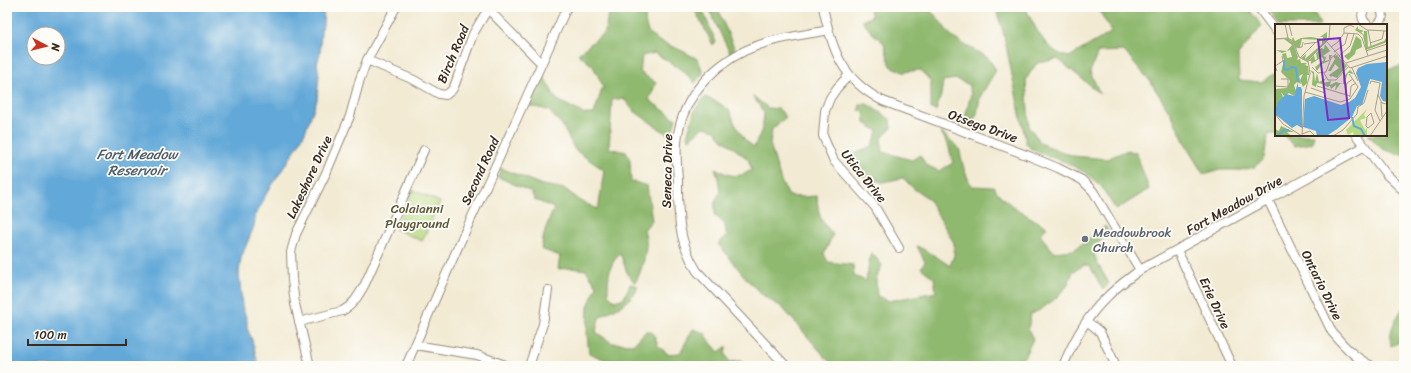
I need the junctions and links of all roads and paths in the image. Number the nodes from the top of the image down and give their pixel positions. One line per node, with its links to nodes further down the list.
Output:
1 (396, 7): 12 (street, Lakeshore Drive)
2 (567, 7): 13 (street, Second Road)
3 (823, 7): 10 (street, Otsego Drive)
4 (1258, 7): 11 (street)
5 (1367, 7): 8 (street)
6 (1378, 7): 9 (street)
7 (487, 8): 12 (street, Birch Road); 13 (street)
8 (1366, 24)
9 (1378, 24)
10 (828, 30): 14 (street, Otsego Drive); 31 (street, Seneca Drive)
11 (1275, 30)
12 (367, 60): 25 (street, Lakeshore Drive)
13 (541, 63): 26 (street, Second Road)
14 (849, 74): 20 (street, Utica Drive); 22 (street, Otsego Drive)
15 (1357, 136): 16 (street)
16 (1365, 146): 18 (street); 19 (street, Fort Meadow Drive)
17 (424, 150): 25 (street)
18 (1404, 191)
19 (1268, 200): 21 (street, Fort Meadow Drive); 35 (street, Ontario Drive)
20 (899, 248)
21 (1177, 250): 22 (street, Fort Meadow Drive); 34 (street, Erie Drive)
22 (1140, 270): 24 (street, Fort Meadow Drive)
23 (548, 290): 30 (street)
24 (1087, 321): 32 (street, Fort Meadow Drive); 33 (street)
25 (299, 322): 27 (street, Lakeshore Drive)
26 (415, 345): 28 (street, Second Road); 29 (street)
27 (310, 366)
28 (406, 366)
29 (508, 366)
30 (529, 366)
31 (786, 366)
32 (1063, 366)
33 (1116, 366)
34 (1232, 366)
35 (1372, 366)

